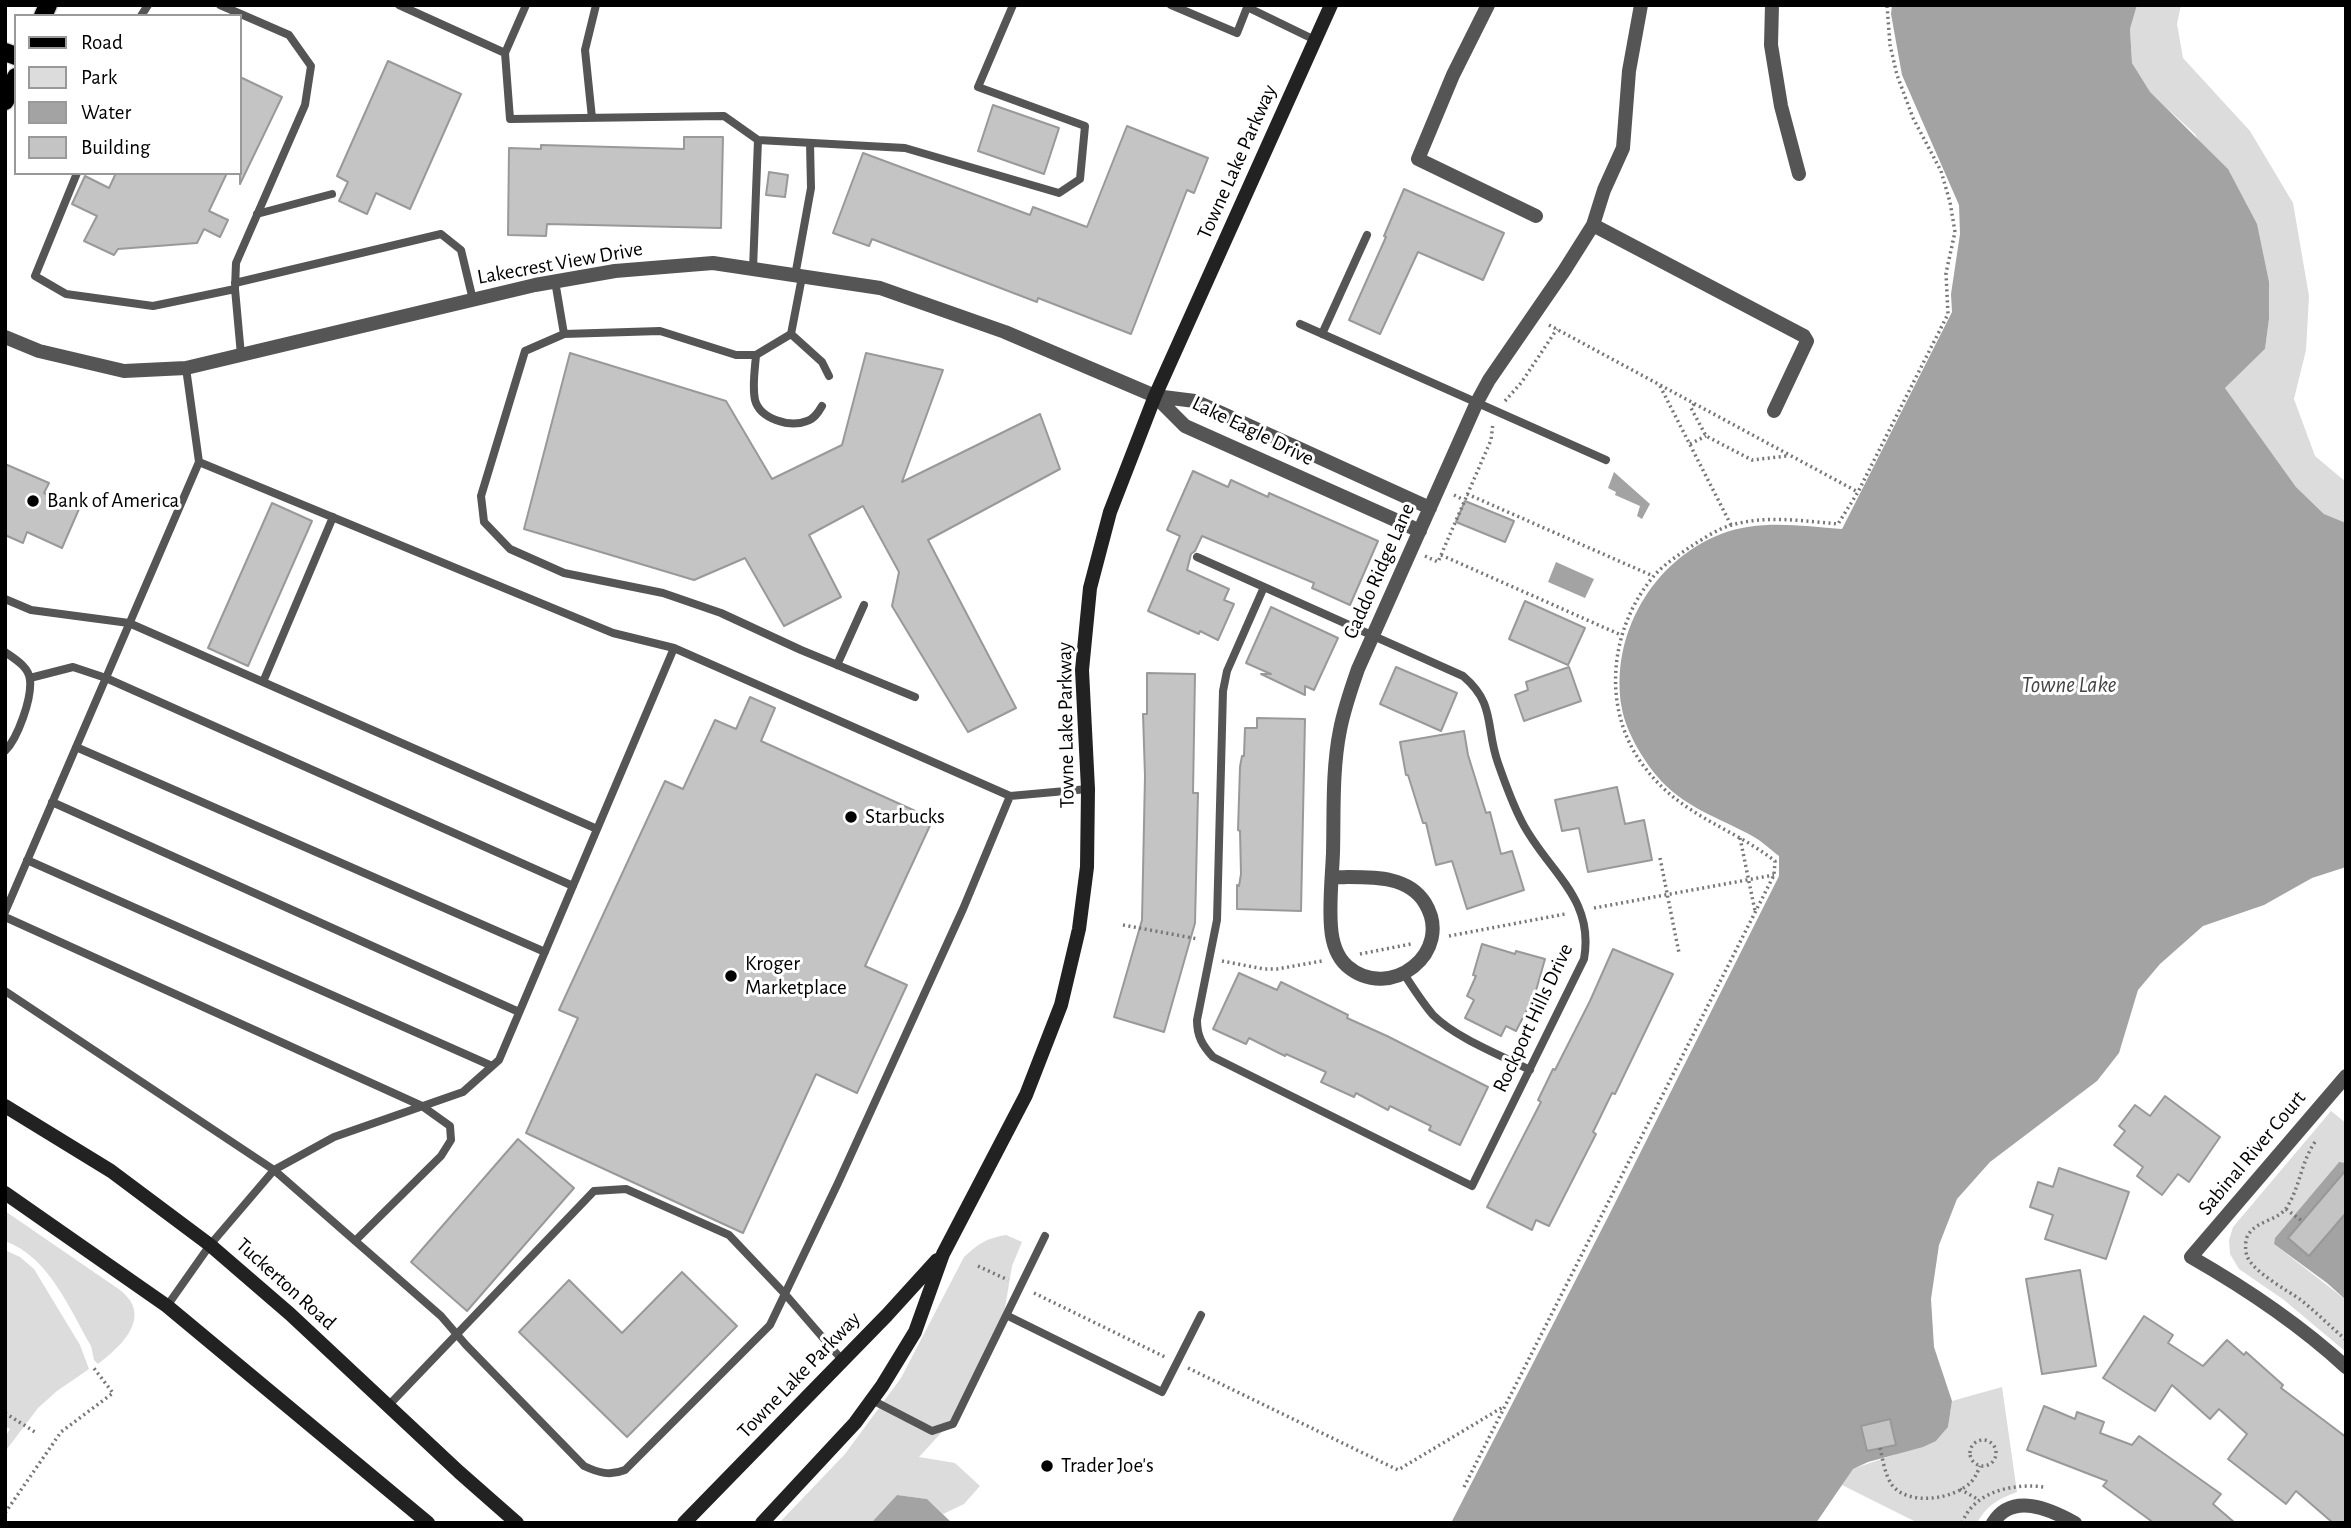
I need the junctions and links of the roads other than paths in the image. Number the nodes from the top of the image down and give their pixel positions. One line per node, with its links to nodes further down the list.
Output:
1 (220, 5): 12 (lane)
2 (399, 5): 15 (lane)
3 (526, 5): 15 (lane)
4 (596, 5): 18 (lane)
5 (1013, 5): 20 (lane)
6 (1171, 5): 11 (lane)
7 (1331, 5): 14 (street, Towne Lake Parkway)
8 (1488, 5): 25 (street)
9 (1641, 5): 26 (street, Caddo Ridge Lane)
10 (1772, 5): 21 (street)
11 (1247, 6): 14 (lane)
12 (241, 14)
13 (242, 15): 24 (lane)
14 (1315, 40): 42 (street, Towne Lake Parkway)
15 (505, 53): 18 (lane)
16 (14, 81): 17 (main road)
17 (5, 101)
18 (592, 118): 19 (lane)
19 (758, 140): 20 (lane); 28 (lane)
20 (810, 143): 29 (lane)
21 (1799, 174)
22 (76, 175): 31 (lane)
23 (332, 194): 24 (lane)
24 (257, 214): 31 (lane)
25 (1536, 216)
26 (1593, 225): 43 (street, Caddo Ridge Lane); 45 (street)
27 (1367, 235): 36 (lane)
28 (753, 269): 29 (street, Lakecrest View Drive); 30 (street, Lakecrest View Drive)
29 (799, 276): 35 (lane); 42 (street, Lakecrest View Drive)
30 (555, 281): 32 (street, Lakecrest View Drive); 34 (lane)
31 (235, 286): 32 (lane); 38 (lane)
32 (473, 300): 38 (street, Lakecrest View Drive)
33 (1300, 324): 36 (lane)
34 (564, 334): 39 (lane); 59 (lane)
35 (791, 334): 39 (lane); 41 (lane)
36 (1322, 334): 43 (lane)
37 (5, 337): 40 (street, Lakecrest View Drive)
38 (241, 355): 40 (street, Lakecrest View Drive)
39 (756, 355): 44 (lane)
40 (186, 368): 47 (lane)
41 (829, 376)
42 (1155, 396): 48 (street, Lake Eagle Drive); 50 (street, Lake Eagle Drive); 66 (street, Towne Lake Parkway)
43 (1477, 402): 46 (lane); 48 (street, Caddo Ridge Lane)
44 (822, 406)
45 (1774, 411)
46 (1606, 460)
47 (199, 462): 49 (lane); 55 (lane)
48 (1430, 508): 50 (street, Caddo Ridge Lane)
49 (333, 517): 57 (lane); 62 (lane)
50 (1420, 531): 56 (street, Caddo Ridge Lane)
51 (1197, 557): 52 (lane, Rockport Hills Drive)
52 (1264, 587): 56 (lane, Rockport Hills Drive); 80 (lane, Rockport Hills Drive)
53 (5, 599): 55 (lane)
54 (864, 604): 59 (lane)
55 (129, 623): 61 (lane); 62 (lane)
56 (1373, 635): 71 (street, Caddo Ridge Lane); 80 (lane, Rockport Hills Drive)
57 (674, 648): 67 (lane); 69 (lane)
58 (5, 652): 60 (lane)
59 (837, 665): 63 (lane)
60 (30, 678): 61 (lane); 65 (lane)
61 (106, 678): 64 (lane); 72 (lane)
62 (263, 682): 69 (lane)
63 (915, 697)
64 (76, 747): 68 (lane); 75 (lane)
65 (5, 751)
66 (1088, 789): 67 (lane); 89 (street, Towne Lake Parkway)
67 (1010, 796): 90 (lane)
68 (52, 803): 70 (lane); 78 (lane)
69 (597, 829): 72 (lane)
70 (27, 860): 73 (lane); 79 (lane)
71 (1332, 877): 76 (street, Caddo Ridge Lane); 76 (street)
72 (573, 886): 75 (lane)
73 (5, 912)
74 (5, 917): 82 (lane)
75 (545, 952): 78 (lane)
76 (1404, 974): 80 (lane)
77 (5, 991): 84 (lane)
78 (519, 1012): 79 (lane)
79 (492, 1066): 82 (lane)
80 (1530, 1070)
81 (2346, 1076): 96 (street, Sabinal River Court)
82 (422, 1106): 84 (lane); 87 (lane)
83 (5, 1107): 88 (street, Tuckerton Road)
84 (274, 1170): 87 (lane); 88 (lane)
85 (5, 1193): 91 (street)
86 (1045, 1236): 93 (lane)
87 (355, 1241): 94 (lane)
88 (210, 1245): 91 (lane); 98 (street, Tuckerton Road)
89 (943, 1254): 95 (street, Towne Lake Parkway); 97 (street, Towne Lake Parkway)
90 (785, 1294): 94 (lane); 94 (lane); 95 (lane)
91 (167, 1306): 99 (street)
92 (1201, 1315): 93 (lane)
93 (1008, 1316): 97 (lane)
94 (456, 1335): 98 (lane)
95 (843, 1361): 101 (street, Towne Lake Parkway)
96 (2346, 1367)
97 (872, 1401): 102 (street, Towne Lake Parkway)
98 (388, 1406): 100 (street, Tuckerton Road)
99 (428, 1523)
100 (517, 1523)
101 (684, 1523)
102 (762, 1523)
103 (1993, 1523): 104 (street)
104 (2075, 1523)

